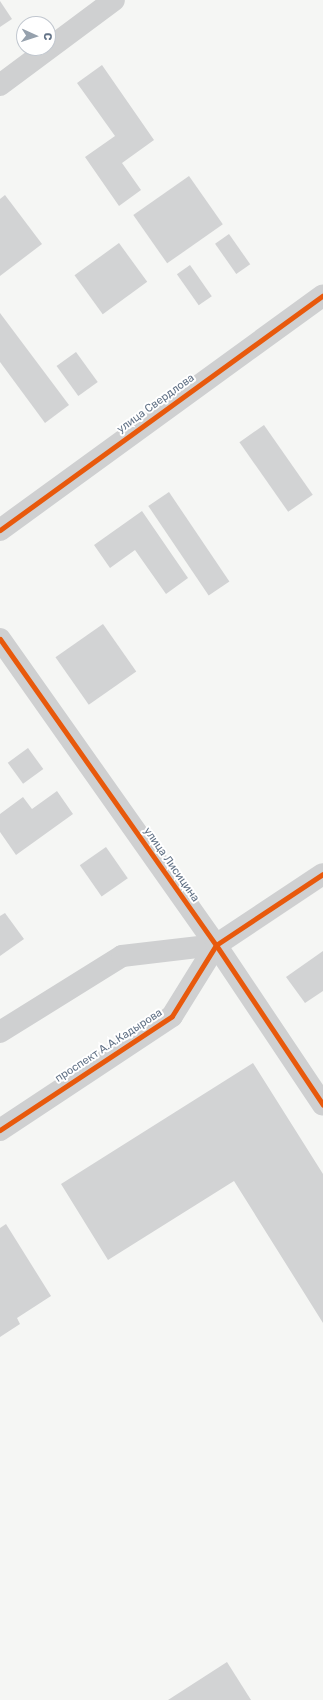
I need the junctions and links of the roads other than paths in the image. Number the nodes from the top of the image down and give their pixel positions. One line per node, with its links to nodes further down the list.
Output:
1 (114, 0): 2 (street)
2 (0, 85)
3 (323, 295): 4 (street, улица Свердлова)
4 (0, 530)
5 (0, 638): 7 (street, улица Лисицина)
6 (323, 874): 7 (street, проспект А.А.Кадырова)
7 (216, 945): 8 (street, проспект А.А.Кадырова); 9 (street, улица Лисицина); 10 (street, проспект А.А.Кадырова)
8 (0, 1032)
9 (323, 1105)
10 (0, 1130)

